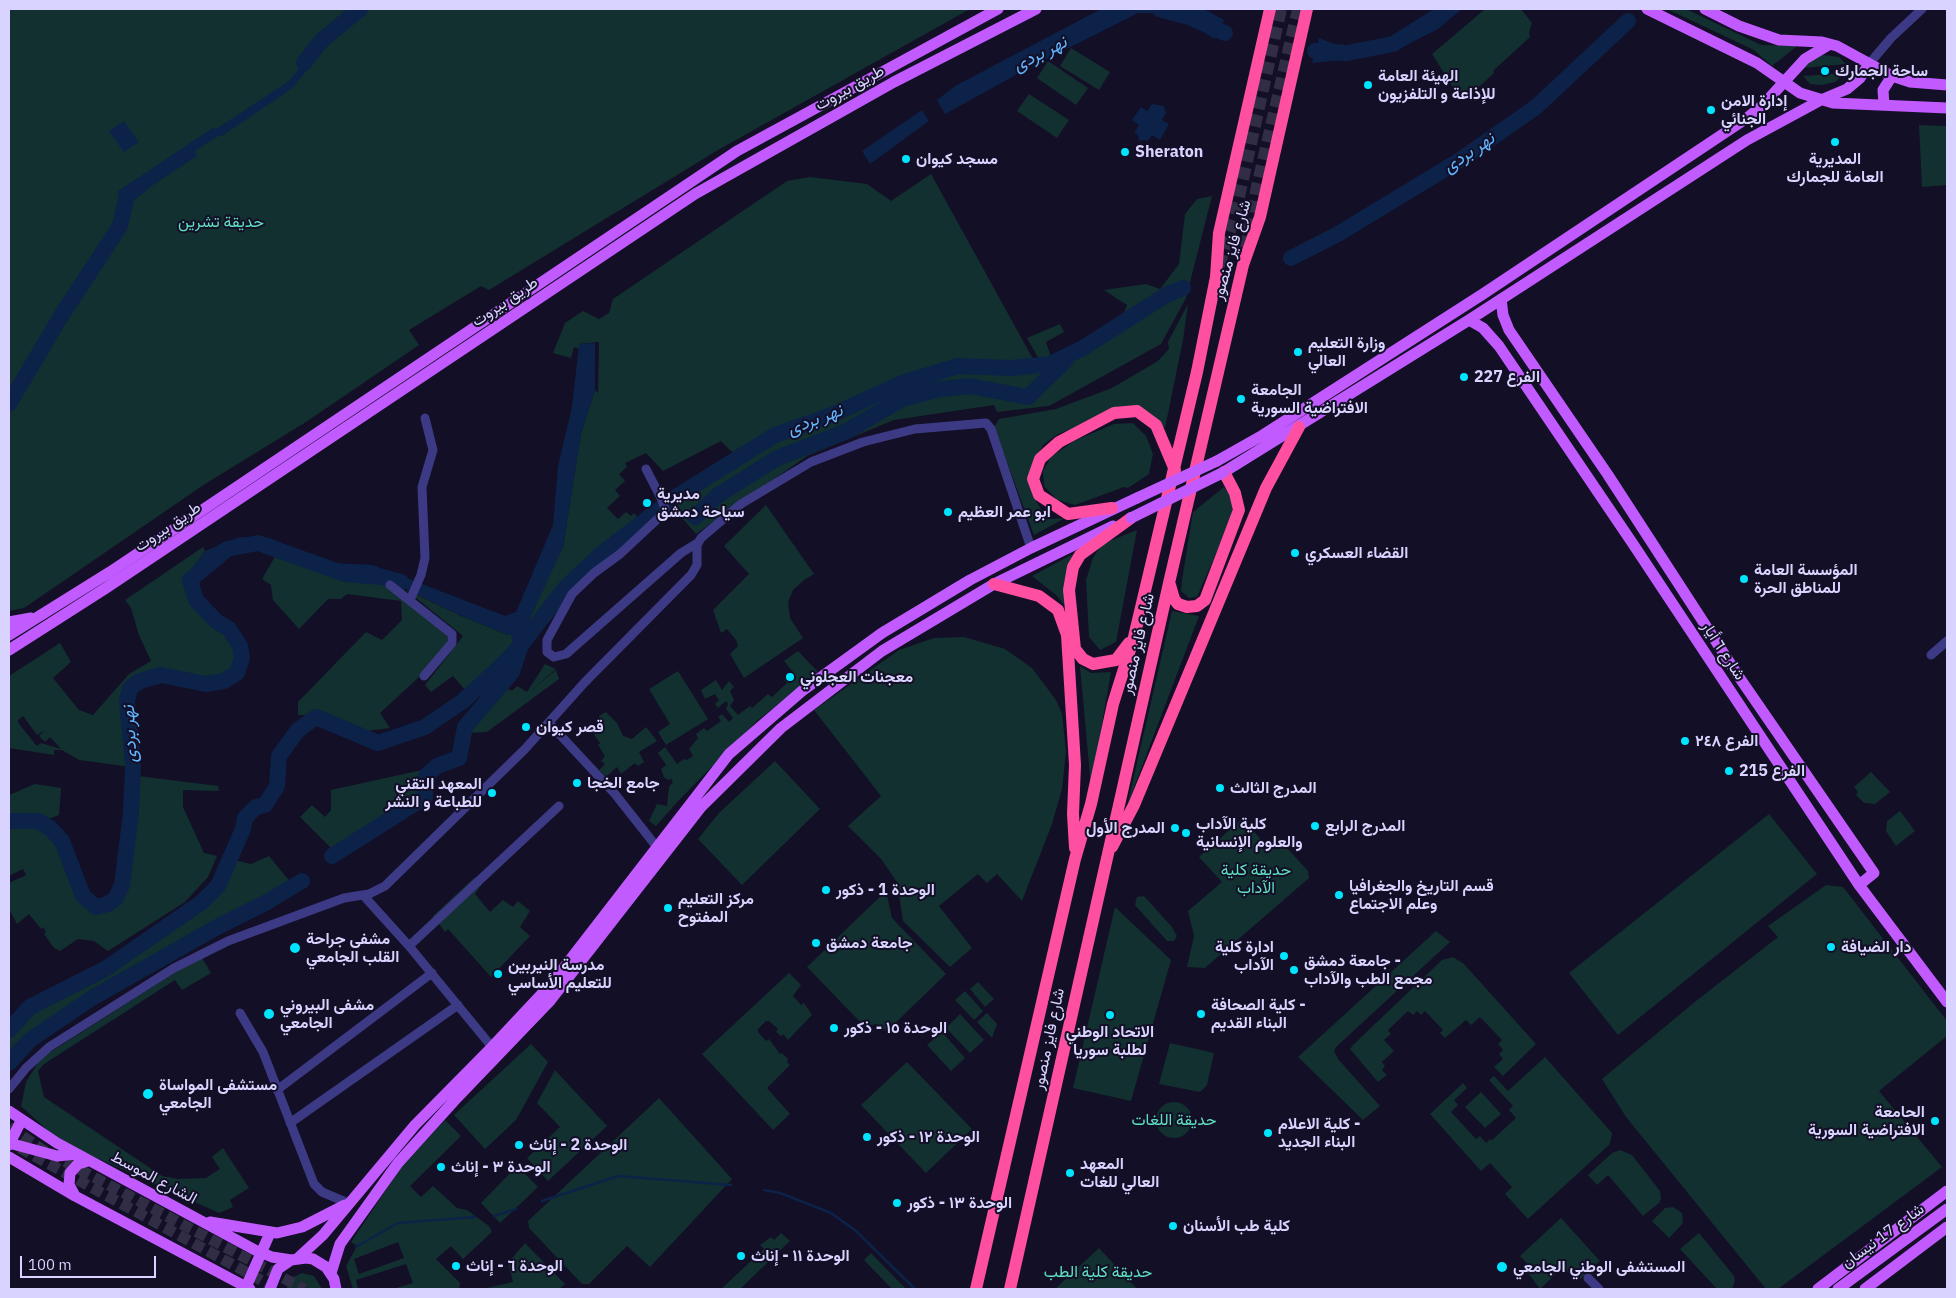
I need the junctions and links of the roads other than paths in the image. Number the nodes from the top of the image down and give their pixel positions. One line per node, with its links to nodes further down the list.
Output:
1 (998, 9): 37 (main road, طريق بيروت)
2 (1036, 9): 42 (main road, طريق بيروت)
3 (1270, 9): 23 (highway, شارع فايز منصور)
4 (1307, 9): 33 (highway, شارع فايز منصور)
5 (1647, 9): 11 (main road)
6 (1705, 9): 8 (main road)
7 (1922, 9): 9 (street)
8 (1830, 44): 9 (main road); 11 (main road)
9 (1869, 64): 10 (main road); 13 (main road)
10 (1892, 76): 12 (main road); 14 (main road)
11 (1786, 82): 13 (main road); 27 (main road, bridge)
12 (1947, 85)
13 (1821, 100): 14 (main road); 16 (main road)
14 (1884, 105): 15 (main road)
15 (1947, 108)
16 (1501, 299): 17 (main road); 18 (main road, شارع ٦ أيار)
17 (1469, 320): 19 (main road, شارع ٦ أيار); 21 (main road)
18 (1546, 385): 19 (main road); 25 (main road, شارع ٦ أيار)
19 (1532, 395): 26 (main road, شارع ٦ أيار)
20 (425, 418): 36 (street)
21 (1299, 427): 24 (main road); 55 (highway)
22 (646, 469): 29 (street)
23 (1175, 470): 27 (highway); 40 (highway, شارع فايز منصور)
24 (1224, 472): 28 (main road, bridge); 33 (highway)
25 (1608, 475): 26 (main road); 31 (main road, شارع ٦ أيار)
26 (1593, 484): 32 (main road, شارع ٦ أيار)
27 (1112, 508): 30 (main road)
28 (1131, 518): 34 (main road); 40 (highway)
29 (698, 542): 30 (street); 47 (street)
30 (1032, 548): 53 (main road)
31 (1660, 557): 32 (main road); 45 (main road, شارع ٦ أيار)
32 (1648, 566): 46 (main road, شارع ٦ أيار)
33 (1169, 583): 55 (highway, شارع فايز منصور)
34 (994, 584): 54 (highway); 83 (main road)
35 (390, 585): 36 (street)
36 (410, 600): 44 (street)
37 (40, 616): 38 (main road); 39 (main road, طريق بيروت)
38 (9, 622)
39 (9, 635)
40 (1134, 637): 54 (highway, شارع فايز منصور)
41 (1947, 640): 43 (street)
42 (9, 650)
43 (1931, 655)
44 (424, 676)
45 (1739, 677): 46 (main road); 48 (main road, شارع ٦ أيار)
46 (1726, 685): 49 (main road, شارع ٦ أيار)
47 (549, 724): 53 (street); 57 (street)
48 (1783, 741): 49 (main road); 50 (main road, شارع ٦ أيار)
49 (1768, 750): 51 (main road, شارع ٦ أيار)
50 (1812, 785): 51 (main road); 56 (main road, شارع ٦ أيار)
51 (1798, 793): 56 (main road, شارع ٦ أيار)
52 (559, 806): 58 (street)
53 (656, 846): 63 (main road)
54 (1075, 858): 88 (highway, شارع فايز منصور)
55 (1106, 858): 89 (highway, شارع فايز منصور)
56 (1859, 885): 60 (main road, شارع ٦ أيار)
57 (363, 895): 58 (street); 64 (street)
58 (409, 946): 59 (street)
59 (432, 973): 61 (street); 65 (street)
60 (1947, 1002)
61 (458, 1005): 63 (street); 68 (street)
62 (240, 1012): 65 (street)
63 (492, 1047): 75 (main road)
64 (9, 1089)
65 (277, 1090): 68 (street)
66 (9, 1111): 67 (main road, الشارع الموسط)
67 (21, 1121): 69 (main road); 70 (main road, الشارع الموسط)
68 (290, 1124): 75 (street)
69 (9, 1144): 70 (main road)
70 (77, 1154): 72 (main road, الشارع الموسط)
71 (9, 1157): 74 (main road)
72 (88, 1161): 74 (main road); 77 (main road, الشارع الموسط)
73 (1947, 1191): 91 (main road)
74 (75, 1196): 85 (main road)
75 (348, 1203): 79 (main road); 82 (main road)
76 (1947, 1209): 92 (main road, شارع 17 نيسان)
77 (199, 1220): 79 (main road); 81 (main road, الشارع الموسط)
78 (1947, 1227): 93 (main road, شارع 17 نيسان)
79 (270, 1233): 81 (main road)
80 (1947, 1235): 94 (main road)
81 (262, 1253): 82 (main road, الشارع الموسط); 85 (main road)
82 (294, 1259): 83 (main road, الشارع الموسط); 87 (main road)
83 (331, 1273): 86 (main road)
84 (1588, 1278): 90 (street)
85 (248, 1288)
86 (337, 1288)
87 (270, 1289)
88 (976, 1289)
89 (1010, 1289)
90 (1599, 1289)
91 (1818, 1289)
92 (1838, 1289)
93 (1865, 1289)
94 (1875, 1289)

